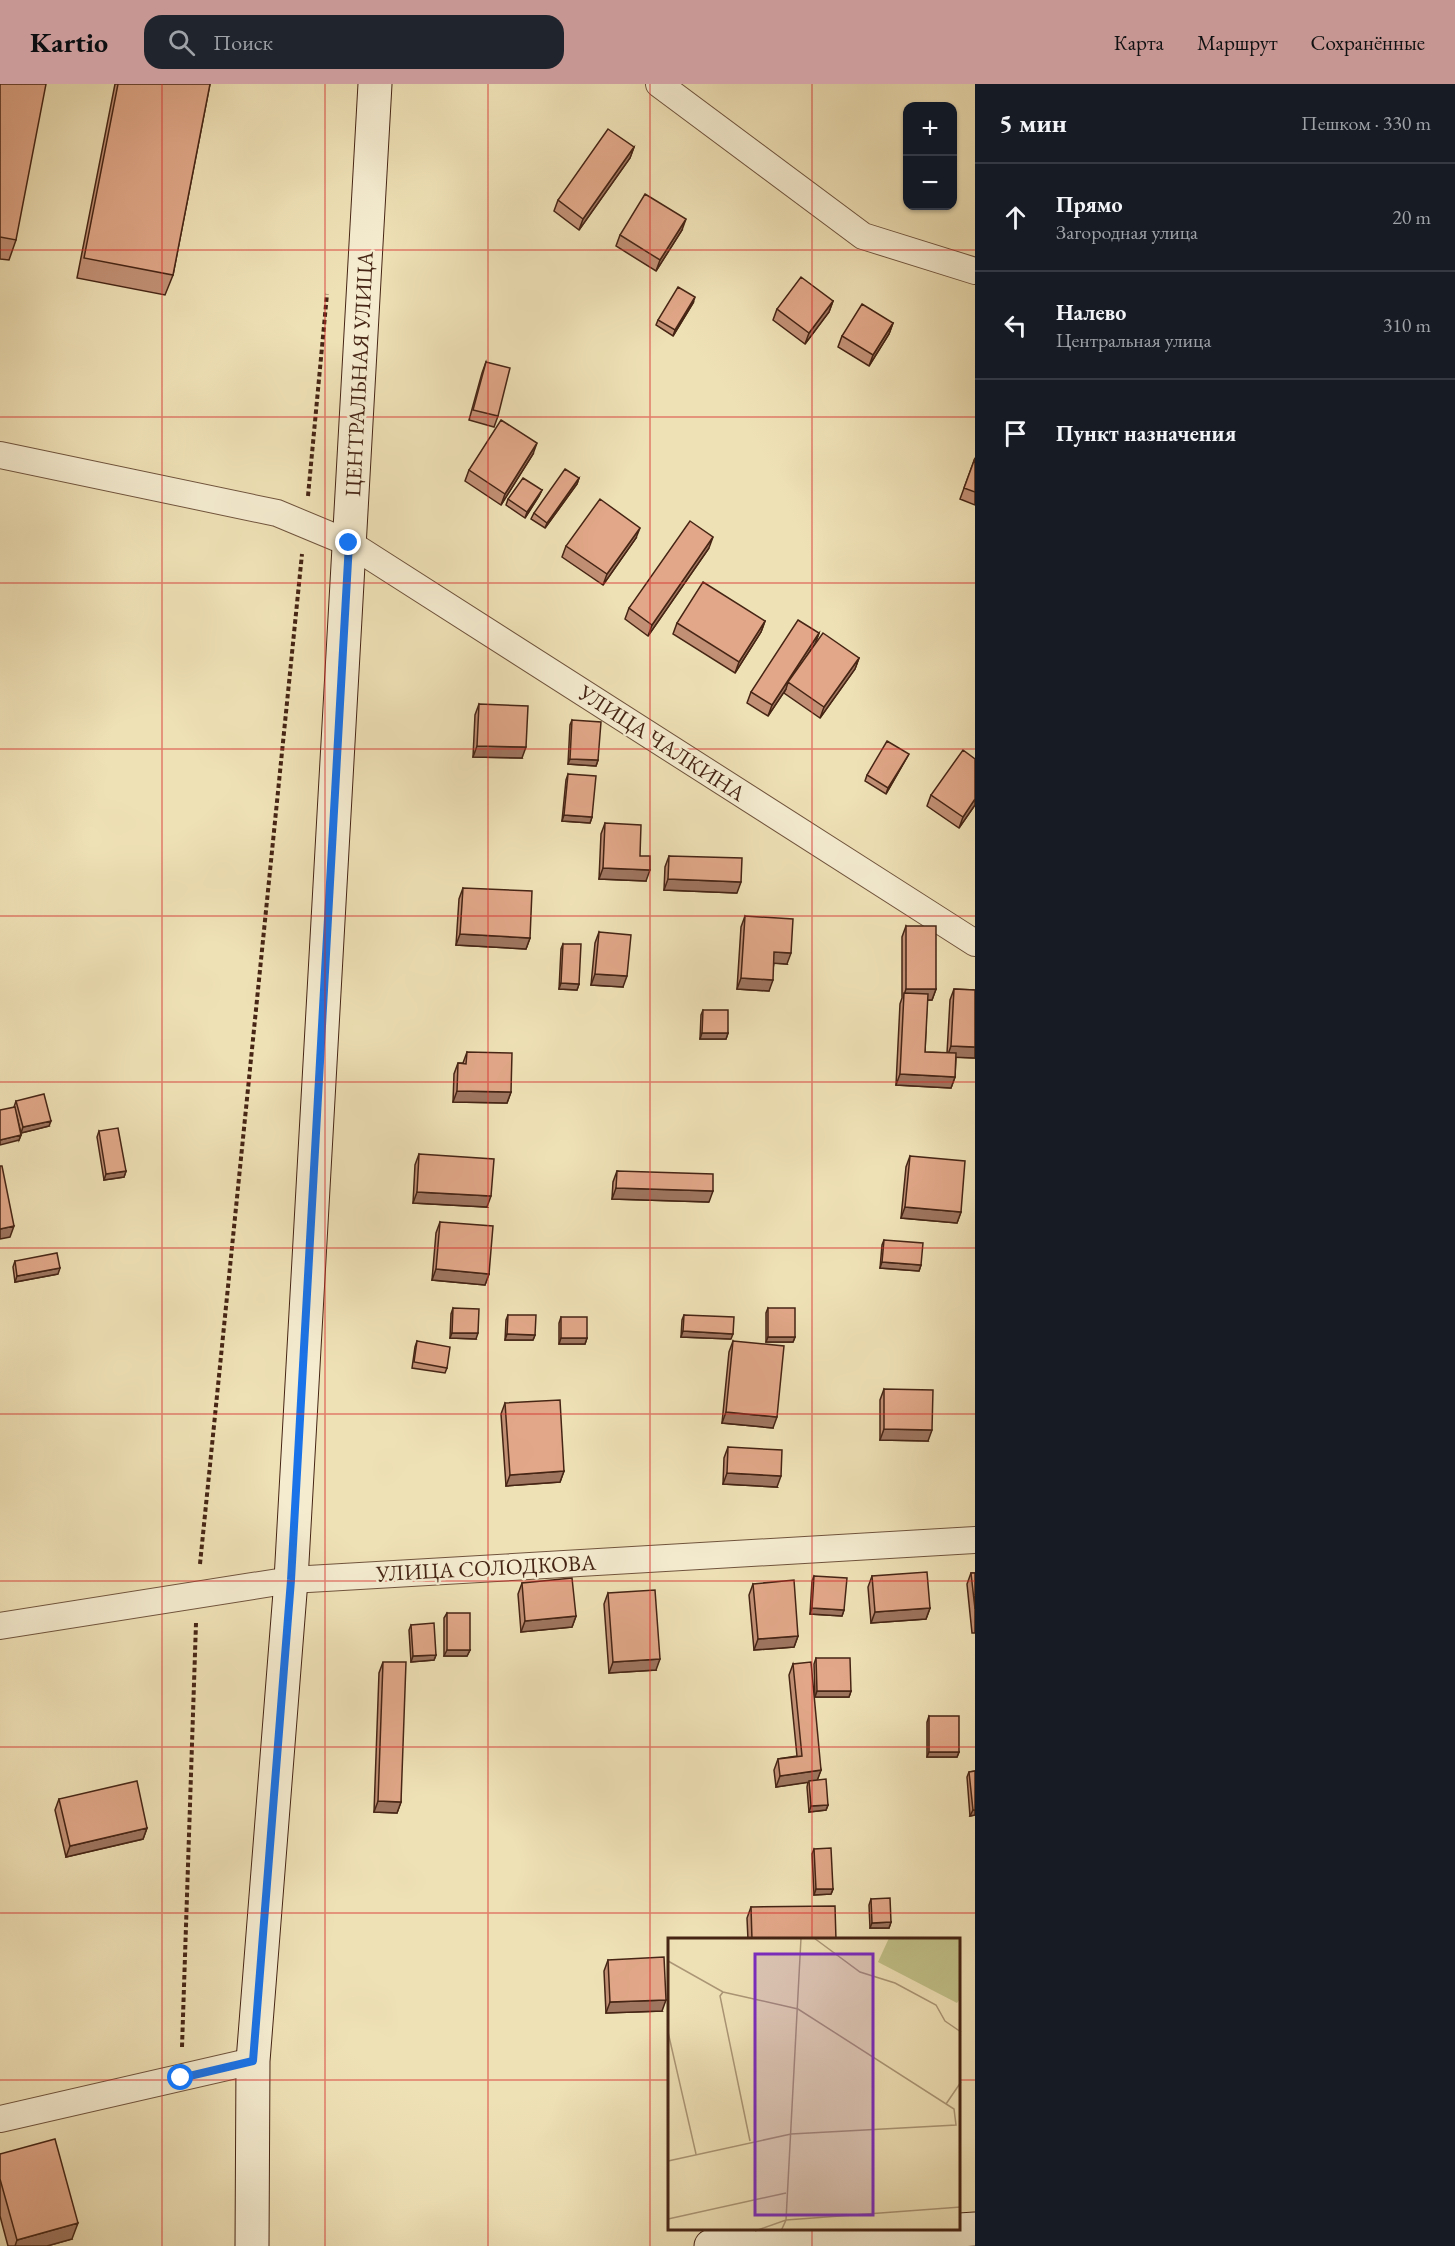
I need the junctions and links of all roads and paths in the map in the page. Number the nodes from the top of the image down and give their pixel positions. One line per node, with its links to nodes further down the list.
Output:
1 (375, 84): 7 (street, ЦЕНТРАЛЬНАЯ УЛИЦА)
2 (659, 84): 3 (street)
3 (975, 271)
4 (328, 287): 6 (path)
5 (0, 455): 6 (street, УЛИЦА ЧАЛКИНА)
6 (305, 525): 7 (street, УЛИЦА ЧАЛКИНА); 11 (path)
7 (349, 543): 8 (street, УЛИЦА ЧАЛКИНА); 10 (street, ЦЕНТРАЛЬНАЯ УЛИЦА)
8 (975, 943)
9 (975, 1540): 10 (street, УЛИЦА СОЛОДКОВА)
10 (291, 1580): 11 (street, УЛИЦА СОЛОДКОВА); 13 (street, ЦЕНТРАЛЬНАЯ УЛИЦА)
11 (197, 1594): 12 (street, УЛИЦА СОЛОДКОВА); 14 (path)
12 (0, 1626)
13 (253, 2061): 14 (street); 19 (street, ЦЕНТРАЛЬНАЯ УЛИЦА)
14 (181, 2078): 15 (street)
15 (0, 2119)
16 (975, 2229): 17 (street)
17 (960, 2230)
18 (944, 2231): 20 (street)
19 (252, 2246)
20 (711, 2246)

